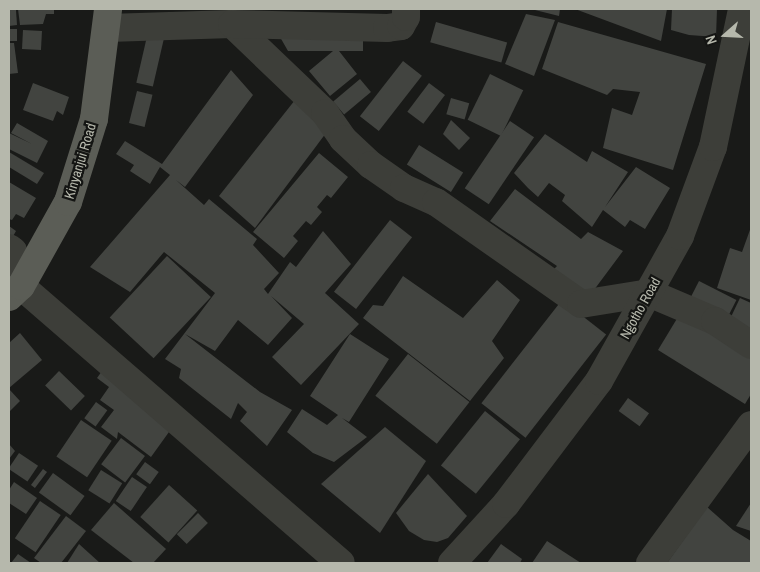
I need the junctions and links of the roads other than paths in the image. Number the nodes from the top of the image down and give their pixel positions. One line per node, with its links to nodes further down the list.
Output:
1 (406, 9): 4 (street)
2 (742, 9): 7 (street, Ngotho Road)
3 (108, 18): 4 (street); 6 (main road, Kinyanjui Road)
4 (232, 24): 7 (street)
5 (9, 248): 6 (street)
6 (15, 292): 10 (street)
7 (649, 293): 8 (street); 11 (street, Ngotho Road)
8 (751, 345)
9 (751, 425): 12 (street)
10 (341, 563)
11 (452, 563)
12 (650, 563)

